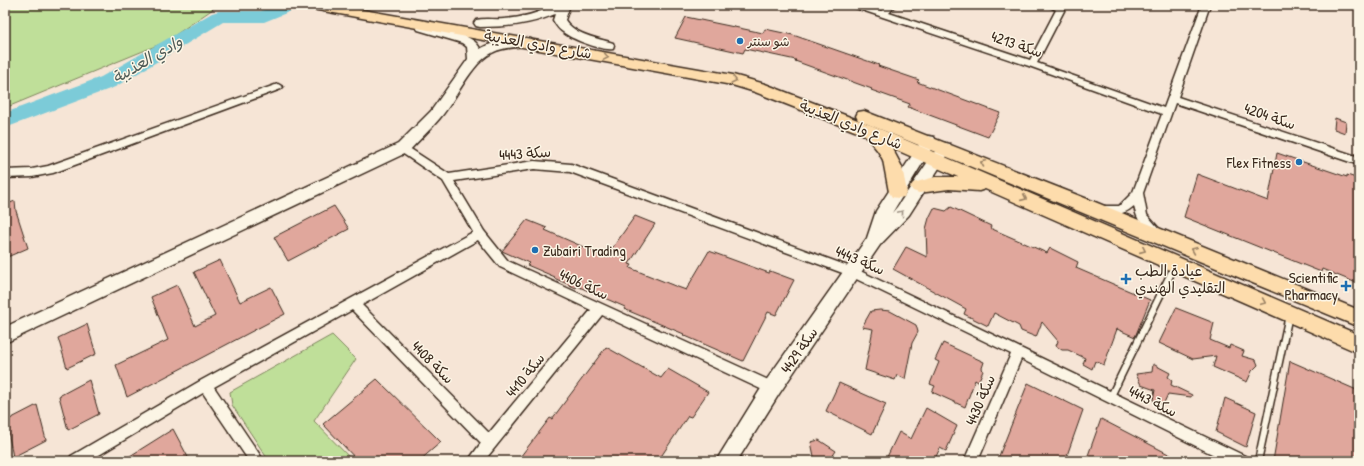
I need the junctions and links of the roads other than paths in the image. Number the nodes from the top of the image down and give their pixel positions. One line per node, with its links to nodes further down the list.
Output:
1 (312, 5): 10 (main road, شارع وادي العذيبة)
2 (373, 5): 10 (main road, شارع وادي العذيبة)
3 (564, 5): 11 (street); 13 (street)
4 (856, 5): 9 (street, سكة 4213)
5 (892, 5): 9 (street)
6 (1050, 5): 8 (street)
7 (1206, 5): 17 (street)
8 (1062, 7): 15 (street)
9 (884, 14): 15 (street, سكة 4213)
10 (406, 16): 11 (main road, شارع وادي العذيبة); 12 (main road, شارع وادي العذيبة); 14 (street)
11 (480, 23): 13 (main road, شارع وادي العذيبة)
12 (526, 42): 14 (street); 19 (main road, شارع وادي العذيبة, one-way to 19)
13 (608, 46): 21 (main road, شارع وادي العذيبة)
14 (475, 59): 20 (street)
15 (1032, 64): 18 (street, سكة 4213)
16 (278, 87): 23 (street)
17 (1172, 98): 18 (street); 22 (street, سكة 4204)
18 (1167, 112): 28 (street)
19 (867, 130): 21 (main road, شارع وادي العذيبة); 27 (main road)
20 (402, 148): 24 (street, سكة 4406); 39 (street)
21 (933, 151): 25 (street, سكة 4429); 26 (main road, شارع وادي العذيبة); 27 (street, سكة 4429); 29 (main road, شارع وادي العذيبة, one-way to 21)
22 (1359, 161)
23 (5, 174)
24 (447, 178): 30 (street, سكة 4406); 34 (street, سكة 4443)
25 (919, 187): 26 (main road); 32 (street, سكة 4429, one-way to 25)
26 (1005, 190): 33 (main road, شارع وادي العذيبة, one-way to 33)
27 (898, 192): 32 (street, سكة 4429)
28 (1138, 193): 29 (street); 31 (street)
29 (1084, 205): 31 (main road, شارع وادي العذيبة)
30 (480, 234): 35 (street); 36 (street, سكة 4406)
31 (1164, 238): 38 (main road, شارع وادي العذيبة, one-way to 31)
32 (874, 240): 34 (street, سكة 4429)
33 (1175, 264): 37 (main road, شارع وادي العذيبة, one-way to 37); 44 (lane)
34 (852, 272): 41 (street, سكة 4443); 43 (street, سكة 4429)
35 (353, 303): 42 (street); 45 (street, سكة 4408)
36 (599, 309): 43 (street, سكة 4406); 45 (street, سكة 4410)
37 (1289, 313): 40 (main road, شارع وادي العذيبة); 52 (lane)
38 (1359, 319)
39 (5, 335)
40 (1359, 344)
41 (1018, 352): 44 (street, سكة 4443); 50 (street, سكة 4430)
42 (205, 385): 46 (street); 47 (street)
43 (772, 388): 49 (street, سكة 4429)
44 (1110, 398): 51 (street, سكة 4443)
45 (490, 443): 48 (street, سكة 4410)
46 (76, 461)
47 (257, 461)
48 (475, 461)
49 (726, 461)
50 (971, 461)
51 (1240, 461)
52 (1258, 461)

